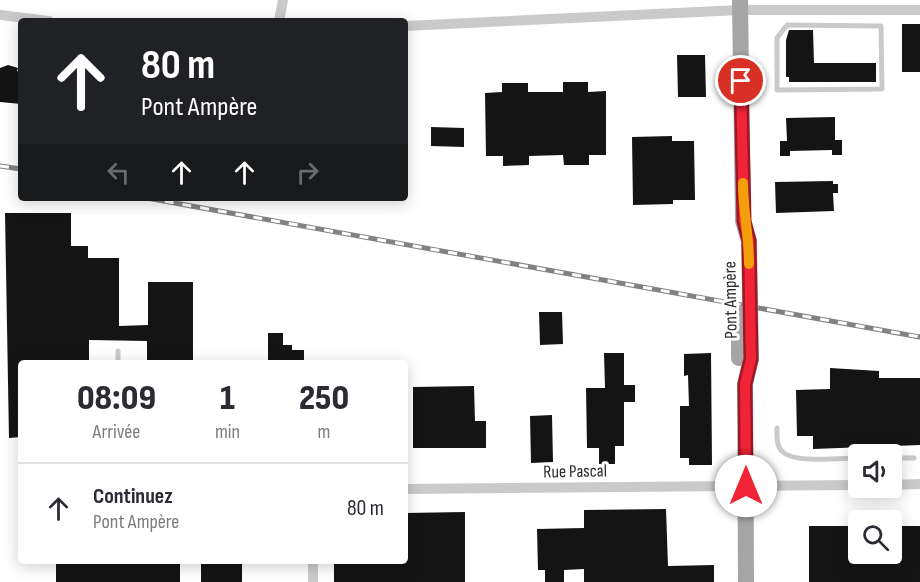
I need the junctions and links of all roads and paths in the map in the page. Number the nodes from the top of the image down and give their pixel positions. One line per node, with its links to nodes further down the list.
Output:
1 (283, 0): 7 (street)
2 (740, 5): 3 (street); 9 (street); 19 (main road, Pont Ampère, bridge)
3 (842, 10): 4 (street); 8 (lane)
4 (920, 10)
5 (0, 15): 6 (street)
6 (25, 18)
7 (280, 18)
8 (843, 25): 8 (lane)
9 (408, 26)
10 (118, 351): 11 (lane)
11 (118, 360)
12 (777, 428): 13 (lane)
13 (848, 458)
14 (902, 458): 15 (lane)
15 (914, 458)
16 (920, 484): 18 (street)
17 (848, 485): 19 (street, Rue Pascal)
18 (902, 485)
19 (746, 486): 20 (street, Rue Pascal); 23 (main road, Pont Ampère)
20 (408, 489)
21 (312, 564): 22 (street)
22 (313, 582)
23 (746, 582)

